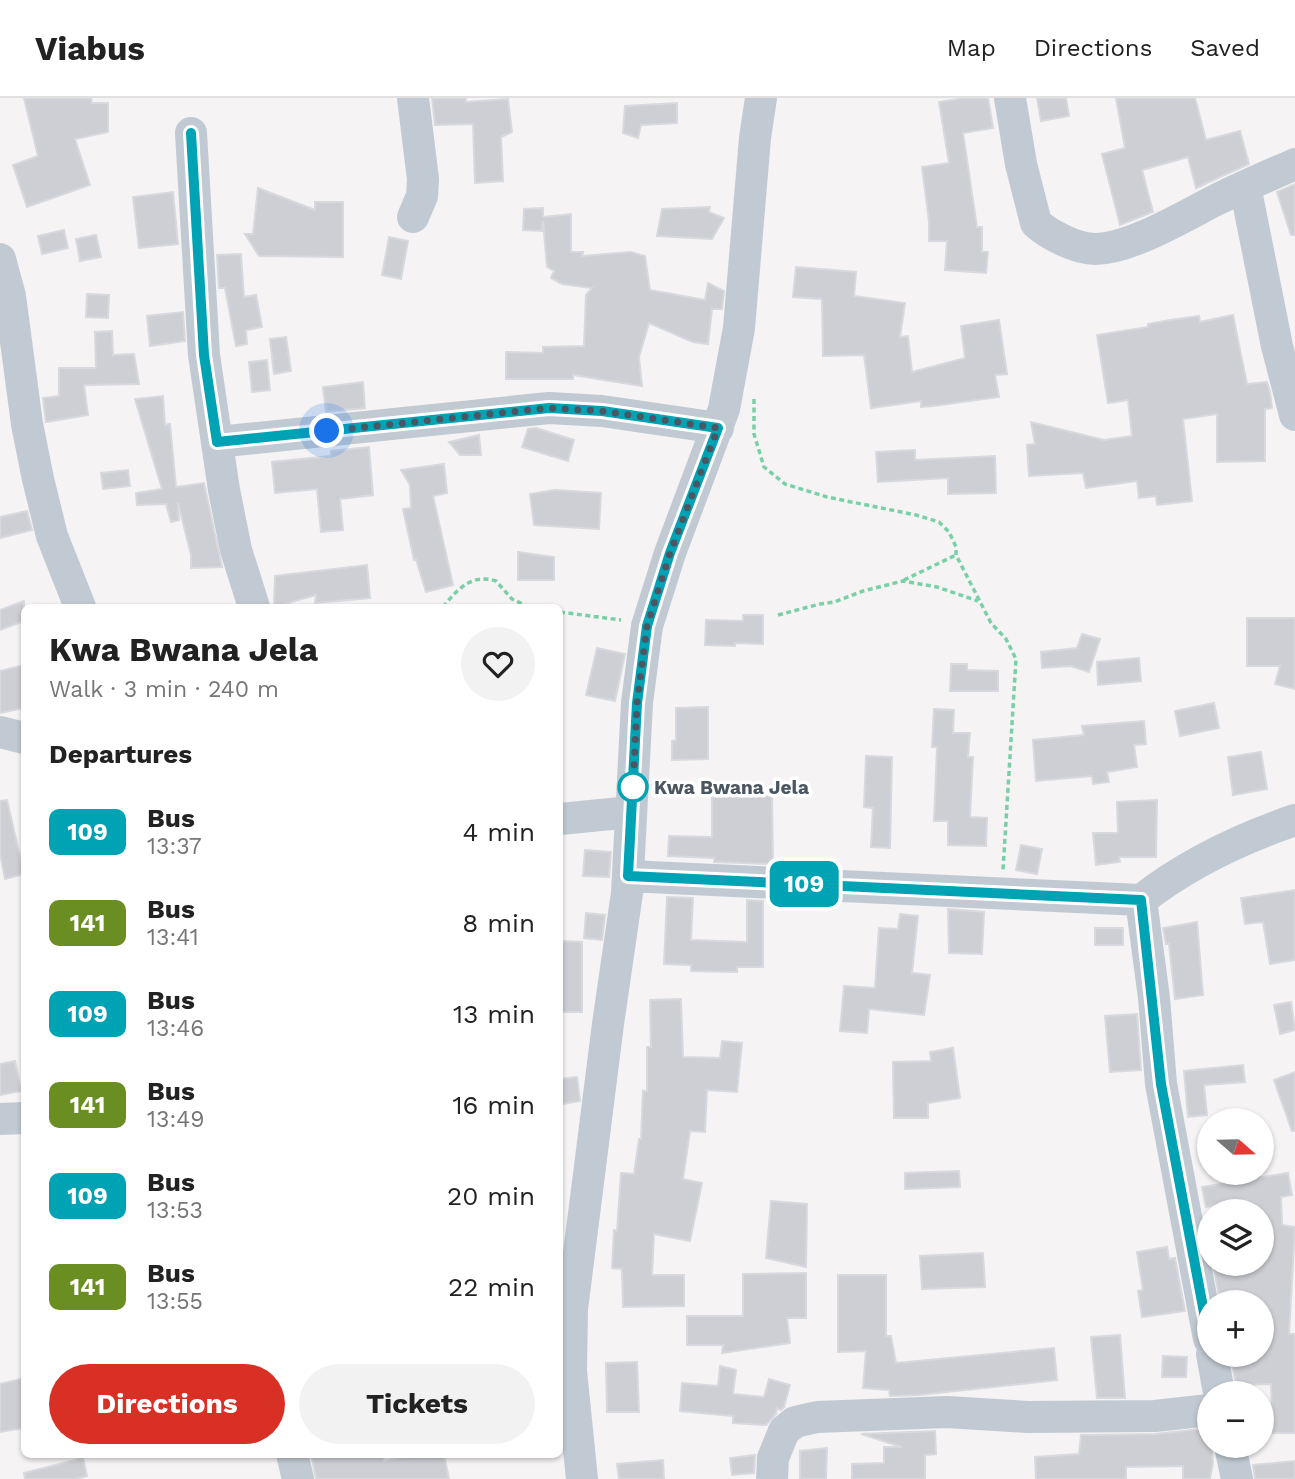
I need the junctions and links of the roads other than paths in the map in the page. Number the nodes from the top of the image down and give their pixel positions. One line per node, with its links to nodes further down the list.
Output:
1 (413, 98): 7 (street)
2 (761, 98): 10 (street)
3 (1010, 98): 6 (street)
4 (191, 133): 11 (street)
5 (1295, 164): 6 (street)
6 (1245, 186): 9 (street)
7 (413, 217)
8 (0, 259): 12 (street)
9 (1295, 415)
10 (718, 428): 11 (street); 16 (street)
11 (217, 442): 13 (street)
12 (79, 604)
13 (253, 604)
14 (0, 732): 15 (street)
15 (21, 737)
16 (631, 812): 17 (street); 19 (street)
17 (563, 819)
18 (1295, 820): 20 (street)
19 (628, 876): 20 (street); 24 (street)
20 (1141, 900): 23 (street)
21 (21, 1118): 22 (street)
22 (0, 1119)
23 (1200, 1290)
24 (566, 1349): 29 (street)
25 (1197, 1411): 30 (street)
26 (293, 1458): 28 (street)
27 (1233, 1458): 31 (street)
28 (298, 1479)
29 (582, 1479)
30 (772, 1479)
31 (1237, 1479)

